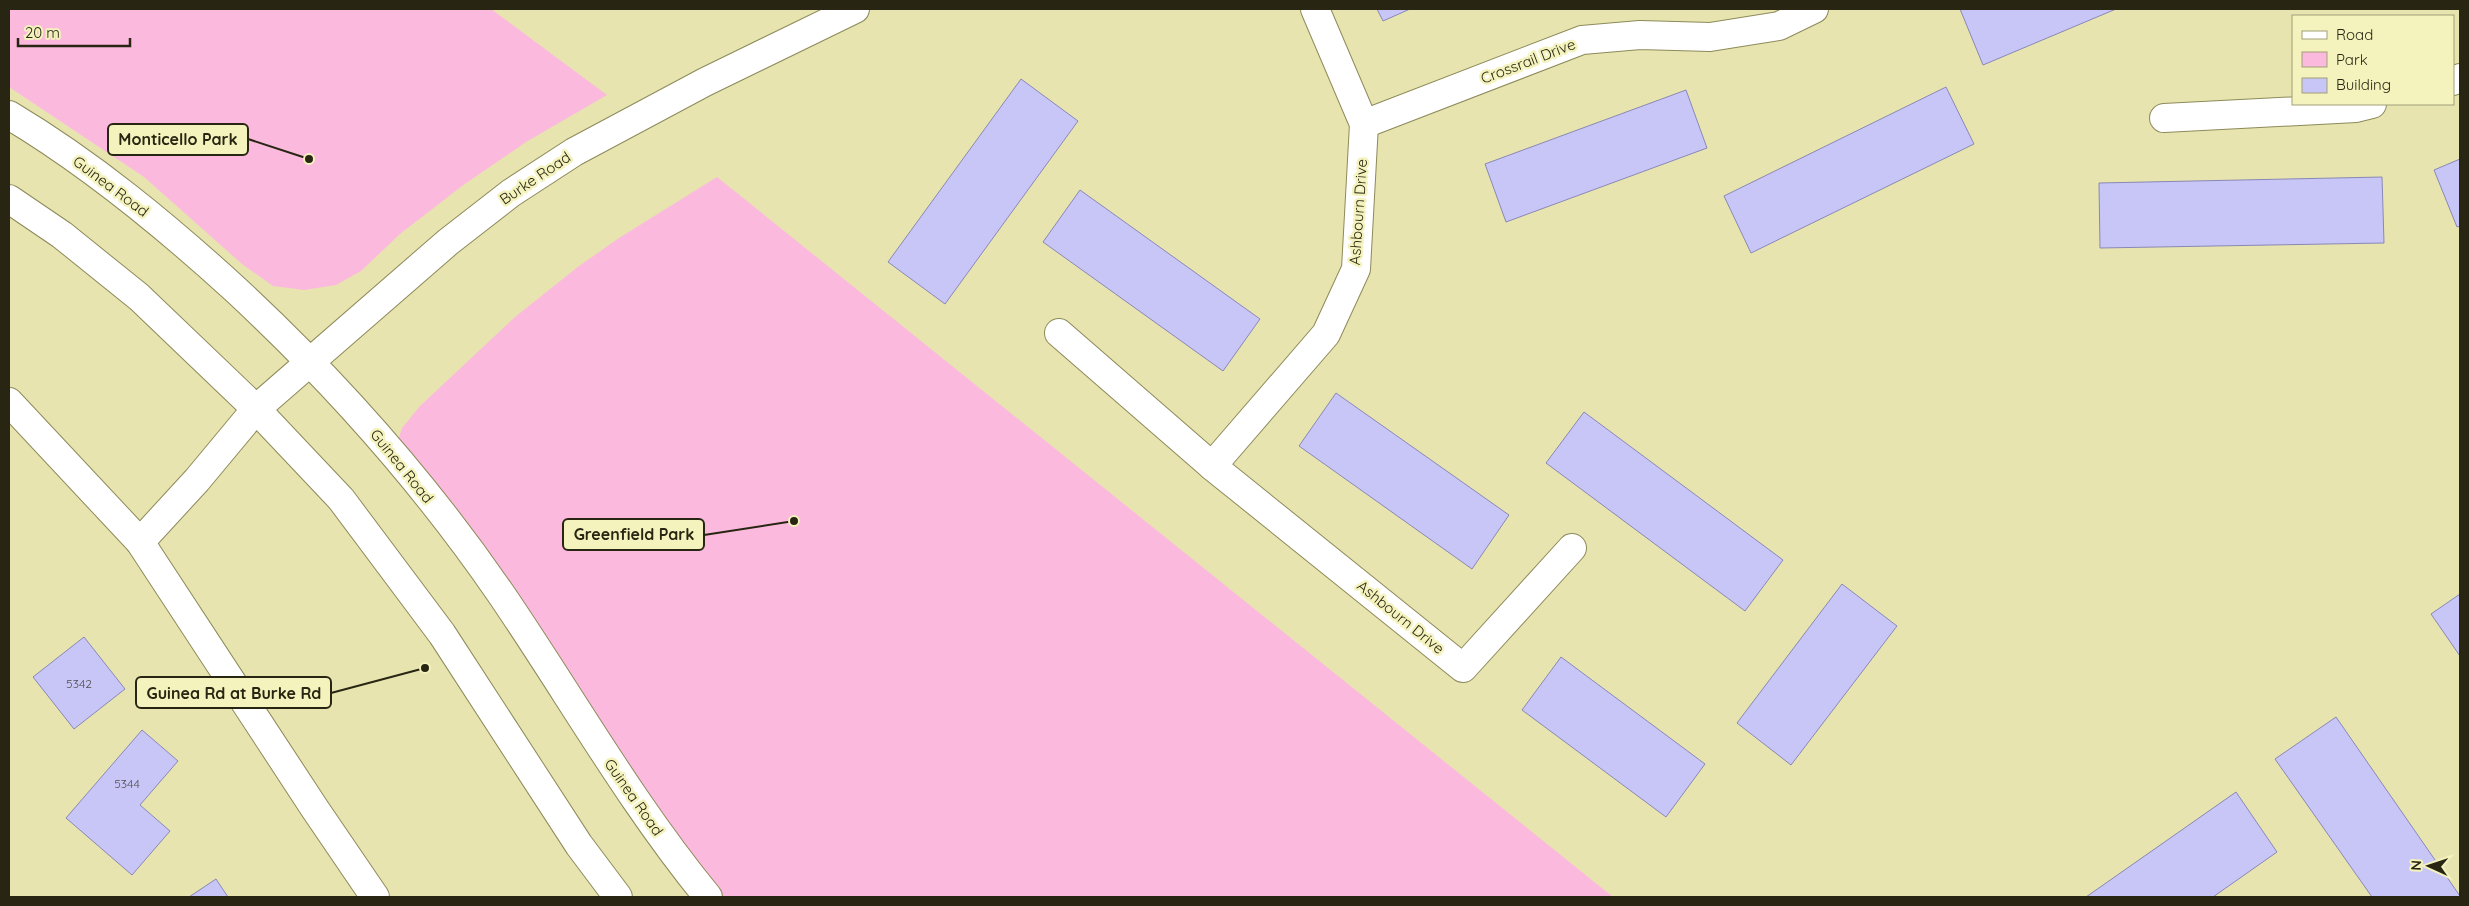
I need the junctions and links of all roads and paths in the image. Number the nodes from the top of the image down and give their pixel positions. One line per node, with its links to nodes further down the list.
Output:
1 (855, 9): 10 (main road, Burke Road)
2 (1315, 9): 7 (main road, Ashbourn Drive)
3 (1814, 9): 7 (main road, Crossrail Drive)
4 (2368, 105): 6 (main road)
5 (9, 114): 10 (main road, Guinea Road)
6 (2164, 118)
7 (1364, 124): 13 (main road, Ashbourn Drive)
8 (9, 199): 12 (main road)
9 (1059, 333): 13 (main road, Ashbourn Drive)
10 (311, 362): 12 (main road, Burke Road); 18 (main road, Guinea Road)
11 (9, 402): 14 (main road)
12 (256, 409): 14 (main road, Burke Road); 17 (main road)
13 (1212, 466): 15 (main road, Ashbourn Drive)
14 (140, 542): 16 (main road)
15 (1572, 548)
16 (375, 897)
17 (618, 897)
18 (708, 897)

